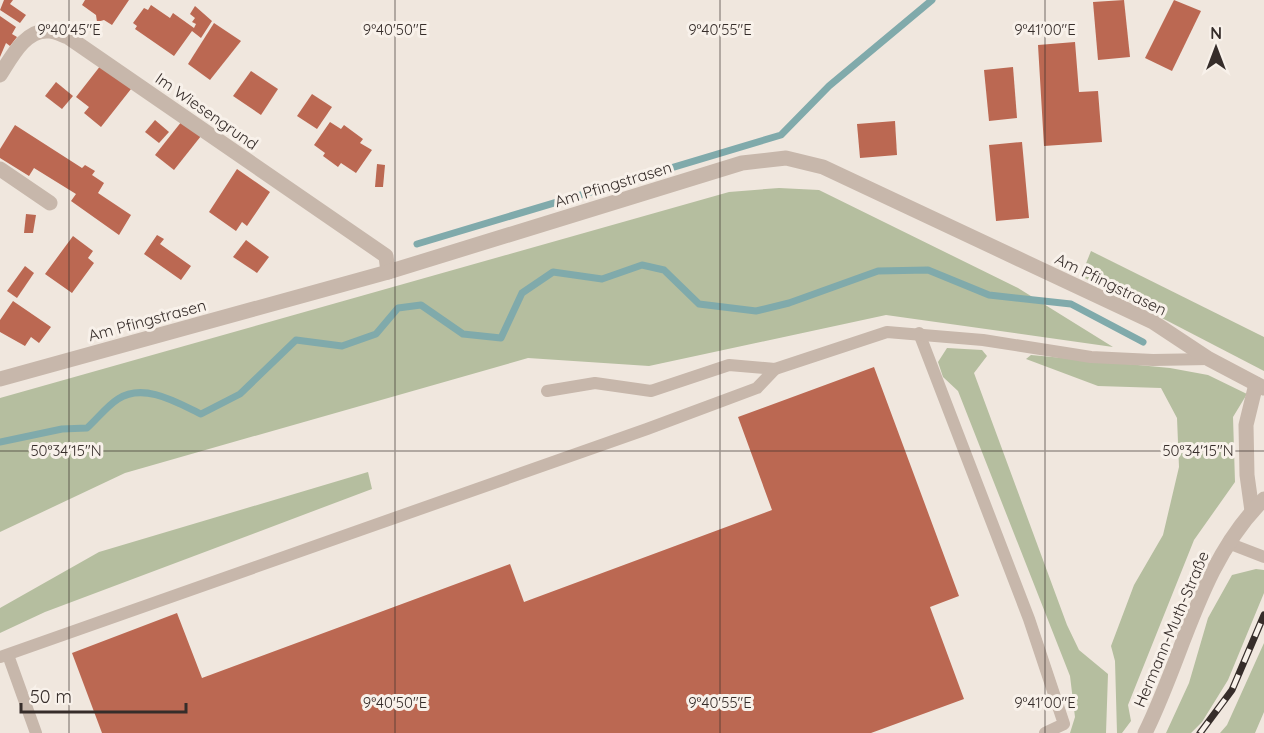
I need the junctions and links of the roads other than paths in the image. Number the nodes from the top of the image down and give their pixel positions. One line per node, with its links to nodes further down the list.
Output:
1 (0, 75): 4 (street, Im Wiesengrund)
2 (0, 169): 3 (street)
3 (50, 203)
4 (388, 272): 6 (street, Am Pfingstrasen); 8 (street, Am Pfingstrasen)
5 (919, 333): 6 (lane); 7 (lane); 17 (lane)
6 (1209, 360): 9 (street)
7 (774, 369): 10 (lane); 15 (lane)
8 (0, 379)
9 (1260, 386): 12 (street)
10 (547, 392)
11 (1264, 499): 12 (street, Hermann-Muth-Straße)
12 (1252, 511): 13 (street, Hermann-Muth-Straße)
13 (1228, 543): 14 (lane); 18 (street, Hermann-Muth-Straße)
14 (1264, 557)
15 (4, 656): 16 (lane)
16 (36, 733)
17 (1046, 733)
18 (1145, 733)

